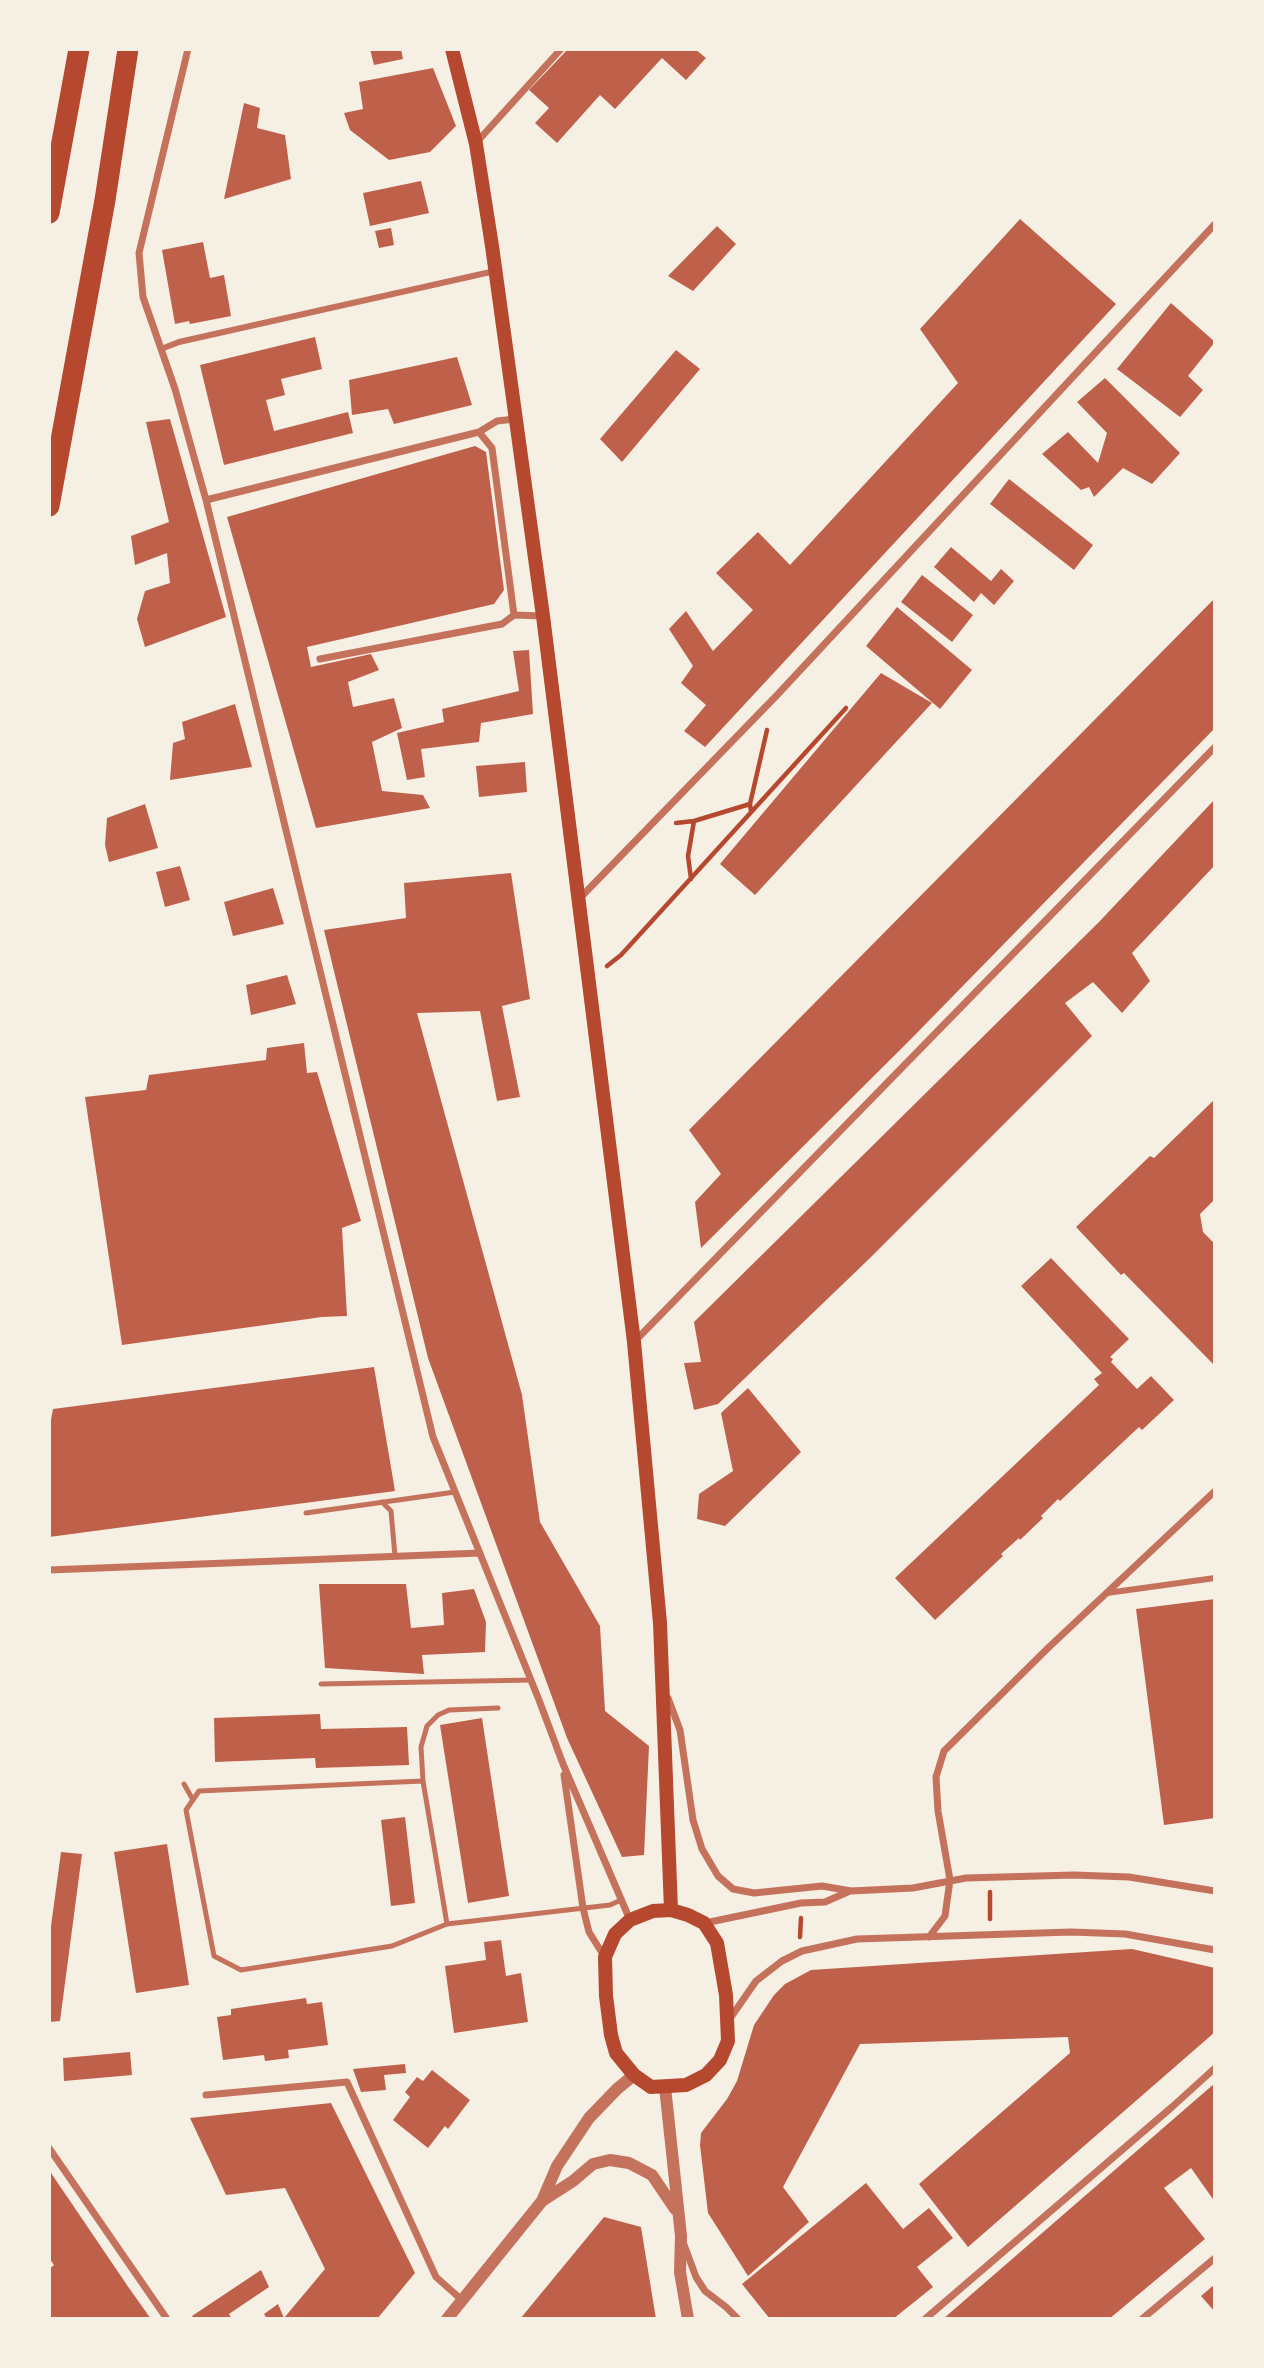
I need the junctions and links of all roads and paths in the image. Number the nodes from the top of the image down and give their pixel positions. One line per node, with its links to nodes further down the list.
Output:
1 (79, 49): 7 (highway)
2 (128, 49): 14 (highway)
3 (188, 49): 10 (street)
4 (452, 49): 6 (main road)
5 (561, 49): 6 (street)
6 (476, 144): 9 (main road)
7 (49, 213)
8 (1215, 224): 18 (street)
9 (495, 271): 10 (street); 11 (main road)
10 (161, 349): 13 (street)
11 (515, 419): 12 (street); 16 (main road)
12 (479, 432): 13 (street); 15 (street)
13 (206, 500): 30 (street)
14 (49, 506)
15 (514, 615): 16 (street); 17 (street)
16 (543, 617): 26 (main road)
17 (320, 659)
18 (779, 693): 21 (path); 23 (street)
19 (846, 708): 22 (path)
20 (1215, 747): 28 (street)
21 (750, 804): 22 (path); 24 (path)
22 (751, 812): 25 (path)
23 (657, 818): 24 (path); 26 (street)
24 (694, 821): 25 (path)
25 (691, 879): 27 (path)
26 (579, 899): 27 (main road)
27 (589, 979): 28 (main road)
28 (634, 1342): 40 (main road)
29 (1215, 1491): 37 (street)
30 (455, 1492): 31 (lane); 33 (street)
31 (382, 1502): 32 (lane); 34 (lane)
32 (306, 1513)
33 (480, 1553): 34 (street); 38 (street)
34 (396, 1556): 35 (street)
35 (49, 1570)
36 (1215, 1578): 37 (street)
37 (1107, 1593): 47 (street)
38 (531, 1680): 39 (lane); 42 (street)
39 (321, 1684)
40 (662, 1685): 48 (street); 53 (main road)
41 (498, 1709): 43 (lane)
42 (563, 1764): 50 (street); 52 (street)
43 (423, 1781): 45 (lane); 56 (lane)
44 (184, 1784): 45 (lane)
45 (193, 1800): 56 (lane)
46 (989, 1877): 47 (street); 49 (street); 57 (path)
47 (950, 1880): 48 (street); 58 (street)
48 (851, 1891): 51 (street)
49 (1215, 1891)
50 (621, 1900): 52 (lane); 54 (street)
51 (802, 1903): 55 (street); 60 (path)
52 (583, 1908): 56 (lane); 61 (street)
53 (671, 1910): 54 (main road); 55 (main road)
54 (630, 1920): 61 (main road)
55 (704, 1923): 62 (main road)
56 (447, 1924)
57 (990, 1935): 58 (street); 59 (street)
58 (929, 1937): 60 (street)
59 (1215, 1950)
60 (802, 1951): 62 (street)
61 (605, 1957): 64 (main road)
62 (728, 2021): 65 (main road)
63 (1215, 2068): 77 (street)
64 (634, 2075): 65 (main road); 68 (street)
65 (665, 2087): 69 (street)
66 (206, 2095): 72 (street)
67 (49, 2148): 73 (street)
68 (542, 2201): 69 (street); 72 (street)
69 (677, 2211): 70 (street)
70 (681, 2236): 75 (street); 76 (street)
71 (1215, 2258): 78 (street)
72 (463, 2301): 74 (street)
73 (167, 2319)
74 (447, 2319)
75 (688, 2319)
76 (738, 2319)
77 (925, 2319)
78 (1142, 2319)

